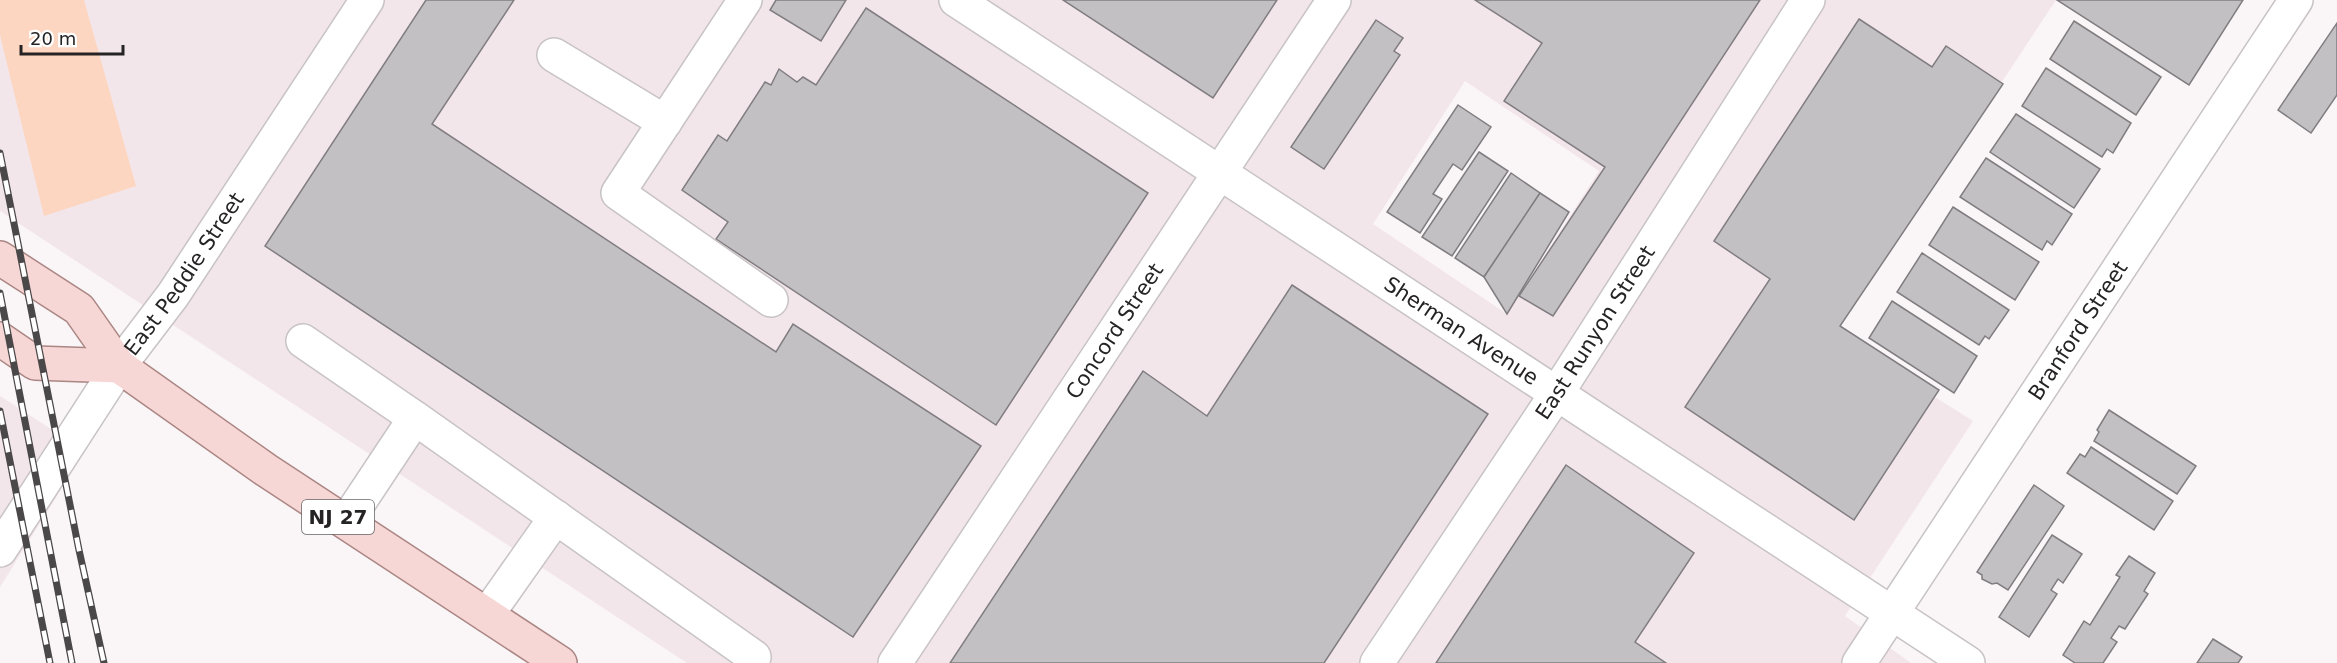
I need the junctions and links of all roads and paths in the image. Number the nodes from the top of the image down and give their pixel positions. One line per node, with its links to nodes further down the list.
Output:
1 (367, 0): 14 (street, East Peddie Street)
2 (745, 0): 8 (street)
3 (956, 0): 9 (street, Sherman Avenue)
4 (1334, 0): 9 (street, Concord Street)
5 (1808, 0): 15 (street, East Runyon Street)
6 (2296, 0): 20 (street, Branford Street)
7 (554, 55): 8 (street)
8 (665, 122): 11 (street)
9 (1220, 172): 15 (street, Sherman Avenue); 24 (street, Concord Street)
10 (0, 258): 14 (main road, NJ 27)
11 (771, 300)
12 (0, 339): 14 (main road)
13 (303, 341): 16 (street)
14 (119, 366): 18 (main road, NJ 27); 19 (street, East Peddie Street)
15 (1557, 393): 20 (street, Sherman Avenue); 25 (street, East Runyon Street)
16 (415, 418): 17 (street); 18 (street)
17 (556, 517): 21 (street); 23 (street)
18 (346, 522): 21 (main road, NJ 27)
19 (0, 550)
20 (1893, 613): 26 (street, Branford Street); 27 (street, Sherman Avenue)
21 (487, 615): 22 (main road, NJ 27)
22 (560, 663)
23 (750, 663)
24 (895, 663)
25 (1377, 663)
26 (1859, 663)
27 (1968, 663)

